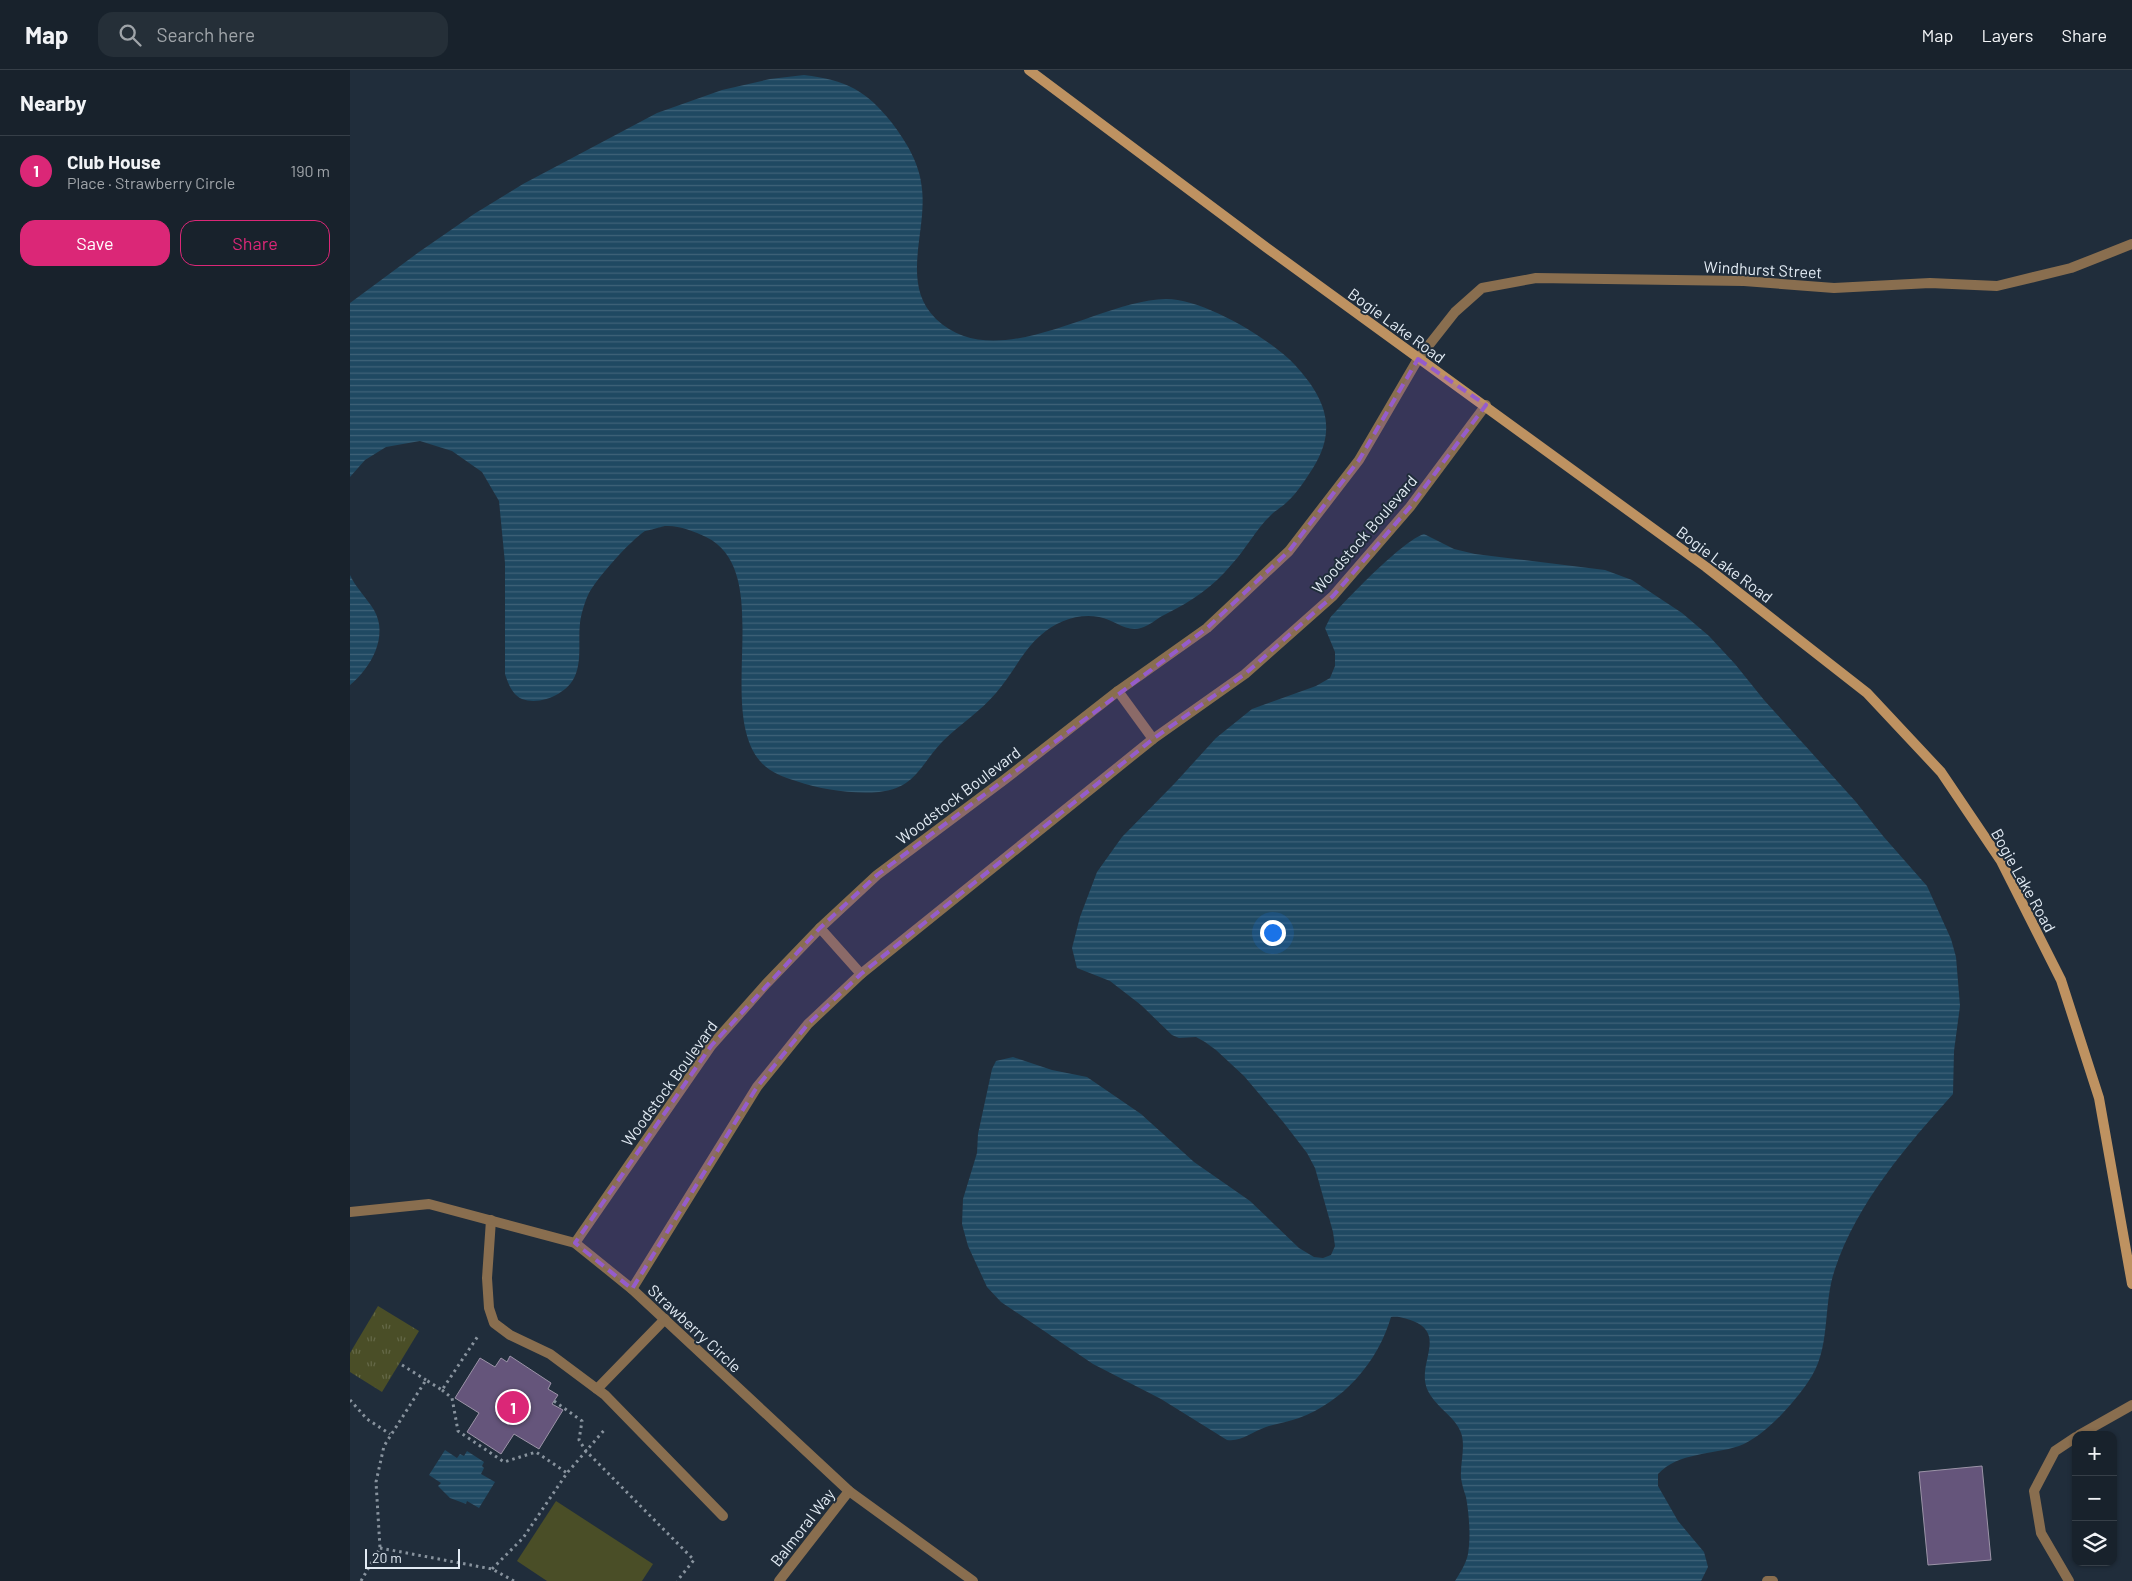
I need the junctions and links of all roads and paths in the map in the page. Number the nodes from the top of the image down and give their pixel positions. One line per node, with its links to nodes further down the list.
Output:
1 (1029, 70): 3 (main road, Bogie Lake Road)
2 (2132, 244): 3 (street, Windhurst Street)
3 (1418, 359): 4 (main road, Bogie Lake Road); 5 (street, Woodstock Boulevard)
4 (1486, 405): 6 (street, Woodstock Boulevard); 12 (main road, Bogie Lake Road)
5 (1118, 691): 6 (street); 7 (street, Woodstock Boulevard)
6 (1153, 739): 8 (street, Woodstock Boulevard)
7 (820, 928): 8 (street); 11 (street, Woodstock Boulevard)
8 (861, 974): 13 (street, Woodstock Boulevard)
9 (350, 1212): 10 (street, Strawberry Circle)
10 (491, 1220): 11 (street, Strawberry Circle); 15 (street)
11 (575, 1242): 13 (street, Strawberry Circle)
12 (2132, 1284)
13 (632, 1289): 14 (street, Strawberry Circle)
14 (665, 1319): 18 (street); 29 (street, Strawberry Circle)
15 (494, 1324): 18 (street); 19 (path)
16 (402, 1365): 17 (path)
17 (426, 1380): 19 (path); 25 (path)
18 (597, 1389): 23 (street)
19 (442, 1390): 28 (path)
20 (350, 1400): 25 (path)
21 (554, 1401): 27 (path)
22 (2132, 1405): 24 (street)
23 (622, 1412): 27 (path); 30 (street)
24 (2086, 1431)
25 (390, 1434): 31 (path)
26 (2072, 1439): 40 (street)
27 (586, 1451): 28 (path); 35 (path)
28 (567, 1473): 32 (path)
29 (849, 1491): 36 (street, Balmoral Way); 37 (street, Strawberry Circle)
30 (723, 1516)
31 (380, 1548): 32 (path); 33 (path)
32 (492, 1569): 34 (path)
33 (361, 1581)
34 (514, 1581)
35 (677, 1581)
36 (779, 1581)
37 (973, 1581)
38 (1767, 1581): 39 (street)
39 (1773, 1581)
40 (2069, 1581)

